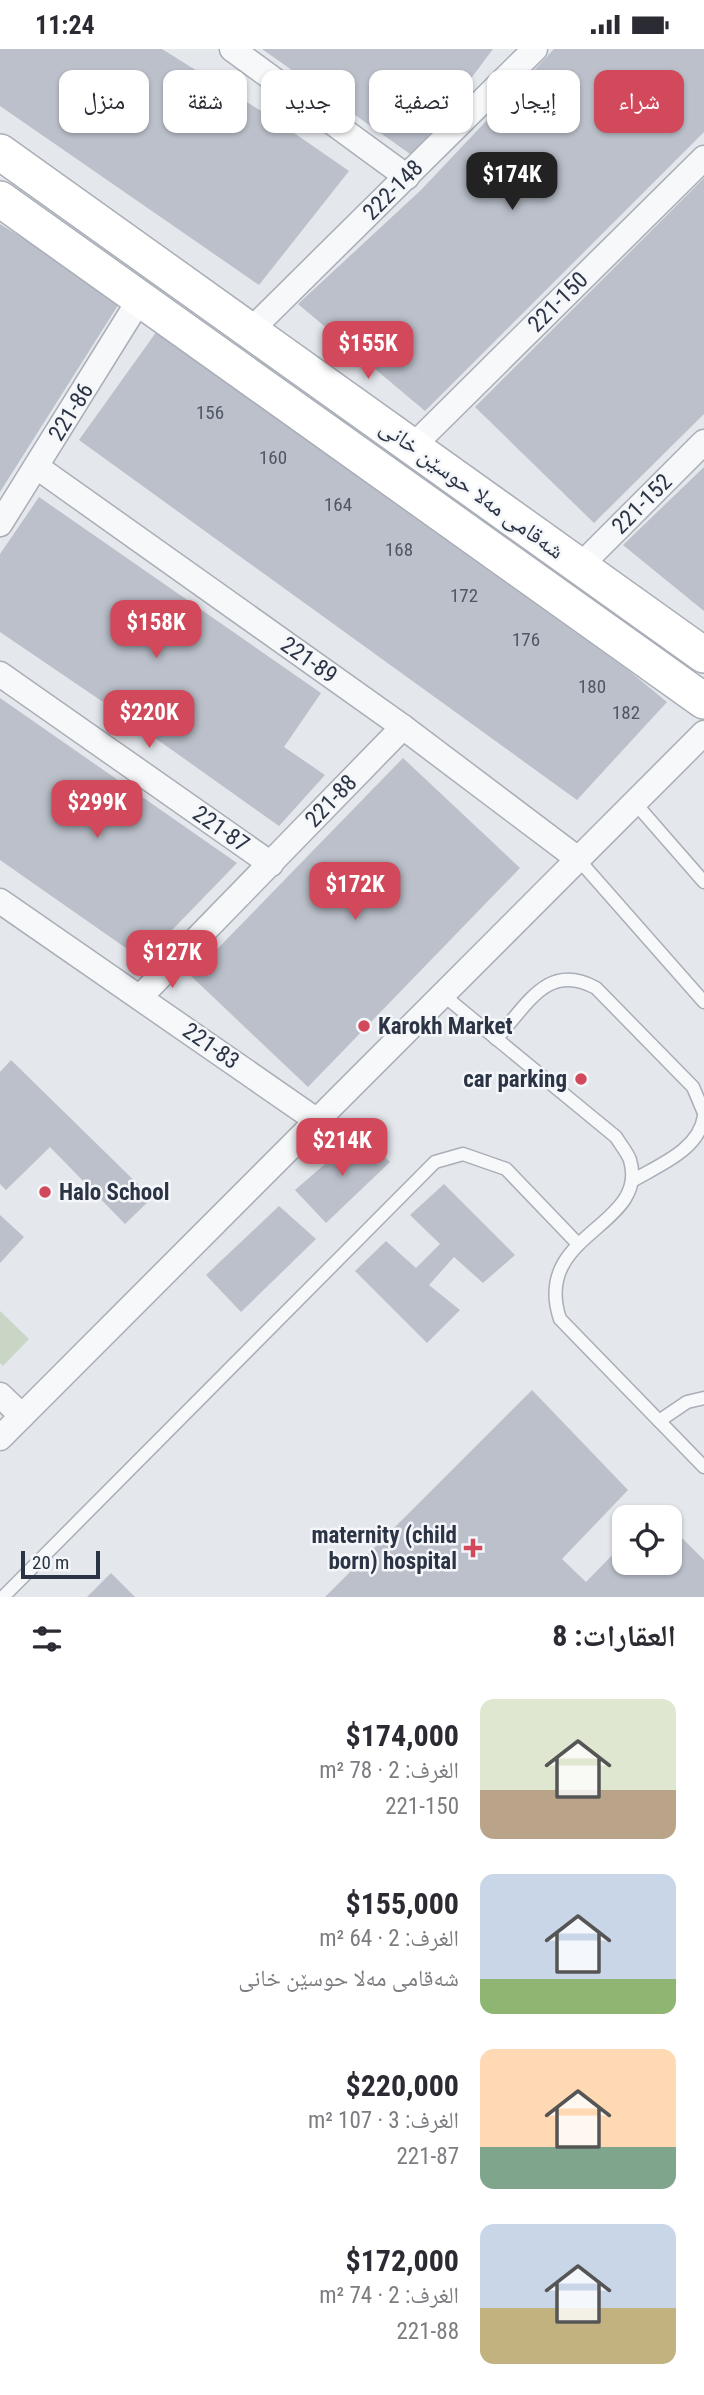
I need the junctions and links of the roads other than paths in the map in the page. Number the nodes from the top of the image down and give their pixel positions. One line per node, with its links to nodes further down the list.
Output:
1 (232, 49): 5 (street)
2 (535, 49): 5 (street, 222-148)
3 (0, 152): 8 (street, شەقامی مەلا حوسێن خانی)
4 (704, 158): 10 (street, 221-150)
5 (407, 177): 8 (street, 222-148)
6 (0, 199): 7 (street, شەقامی مەلا حوسێن خانی)
7 (140, 299): 11 (street, 221-86); 16 (street, شەقامی مەلا حوسێن خانی)
8 (250, 331): 10 (street, شەقامی مەلا حوسێن خانی)
9 (704, 442): 13 (street, 221-152)
10 (412, 447): 13 (street, شەقامی مەلا حوسێن خانی)
11 (37, 467): 12 (street, 221-86); 17 (street, 221-89)
12 (0, 524)
13 (580, 566): 14 (street, شەقامی مەلا حوسێن خانی)
14 (704, 655)
15 (0, 674): 21 (street, 221-87)
16 (704, 701)
17 (403, 727): 20 (street, 221-89); 21 (street, 221-88)
18 (704, 733): 19 (street)
19 (635, 803): 20 (street); 22 (lane)
20 (578, 859): 24 (street); 26 (lane)
21 (271, 864): 25 (street, 221-88)
22 (704, 882)
23 (0, 901): 25 (street, 221-83)
24 (442, 995): 27 (lane); 29 (street)
25 (141, 996): 29 (street, 221-83)
26 (704, 1002)
27 (496, 1039): 28 (lane); 30 (lane)
28 (704, 1115): 30 (lane)
29 (316, 1120): 34 (street)
30 (632, 1181): 31 (lane)
31 (578, 1244): 35 (lane); 38 (lane)
32 (0, 1395): 34 (street)
33 (704, 1398): 35 (lane)
34 (22, 1416): 36 (street)
35 (659, 1421): 37 (lane)
36 (0, 1438)
37 (704, 1467)
38 (3, 1597)

